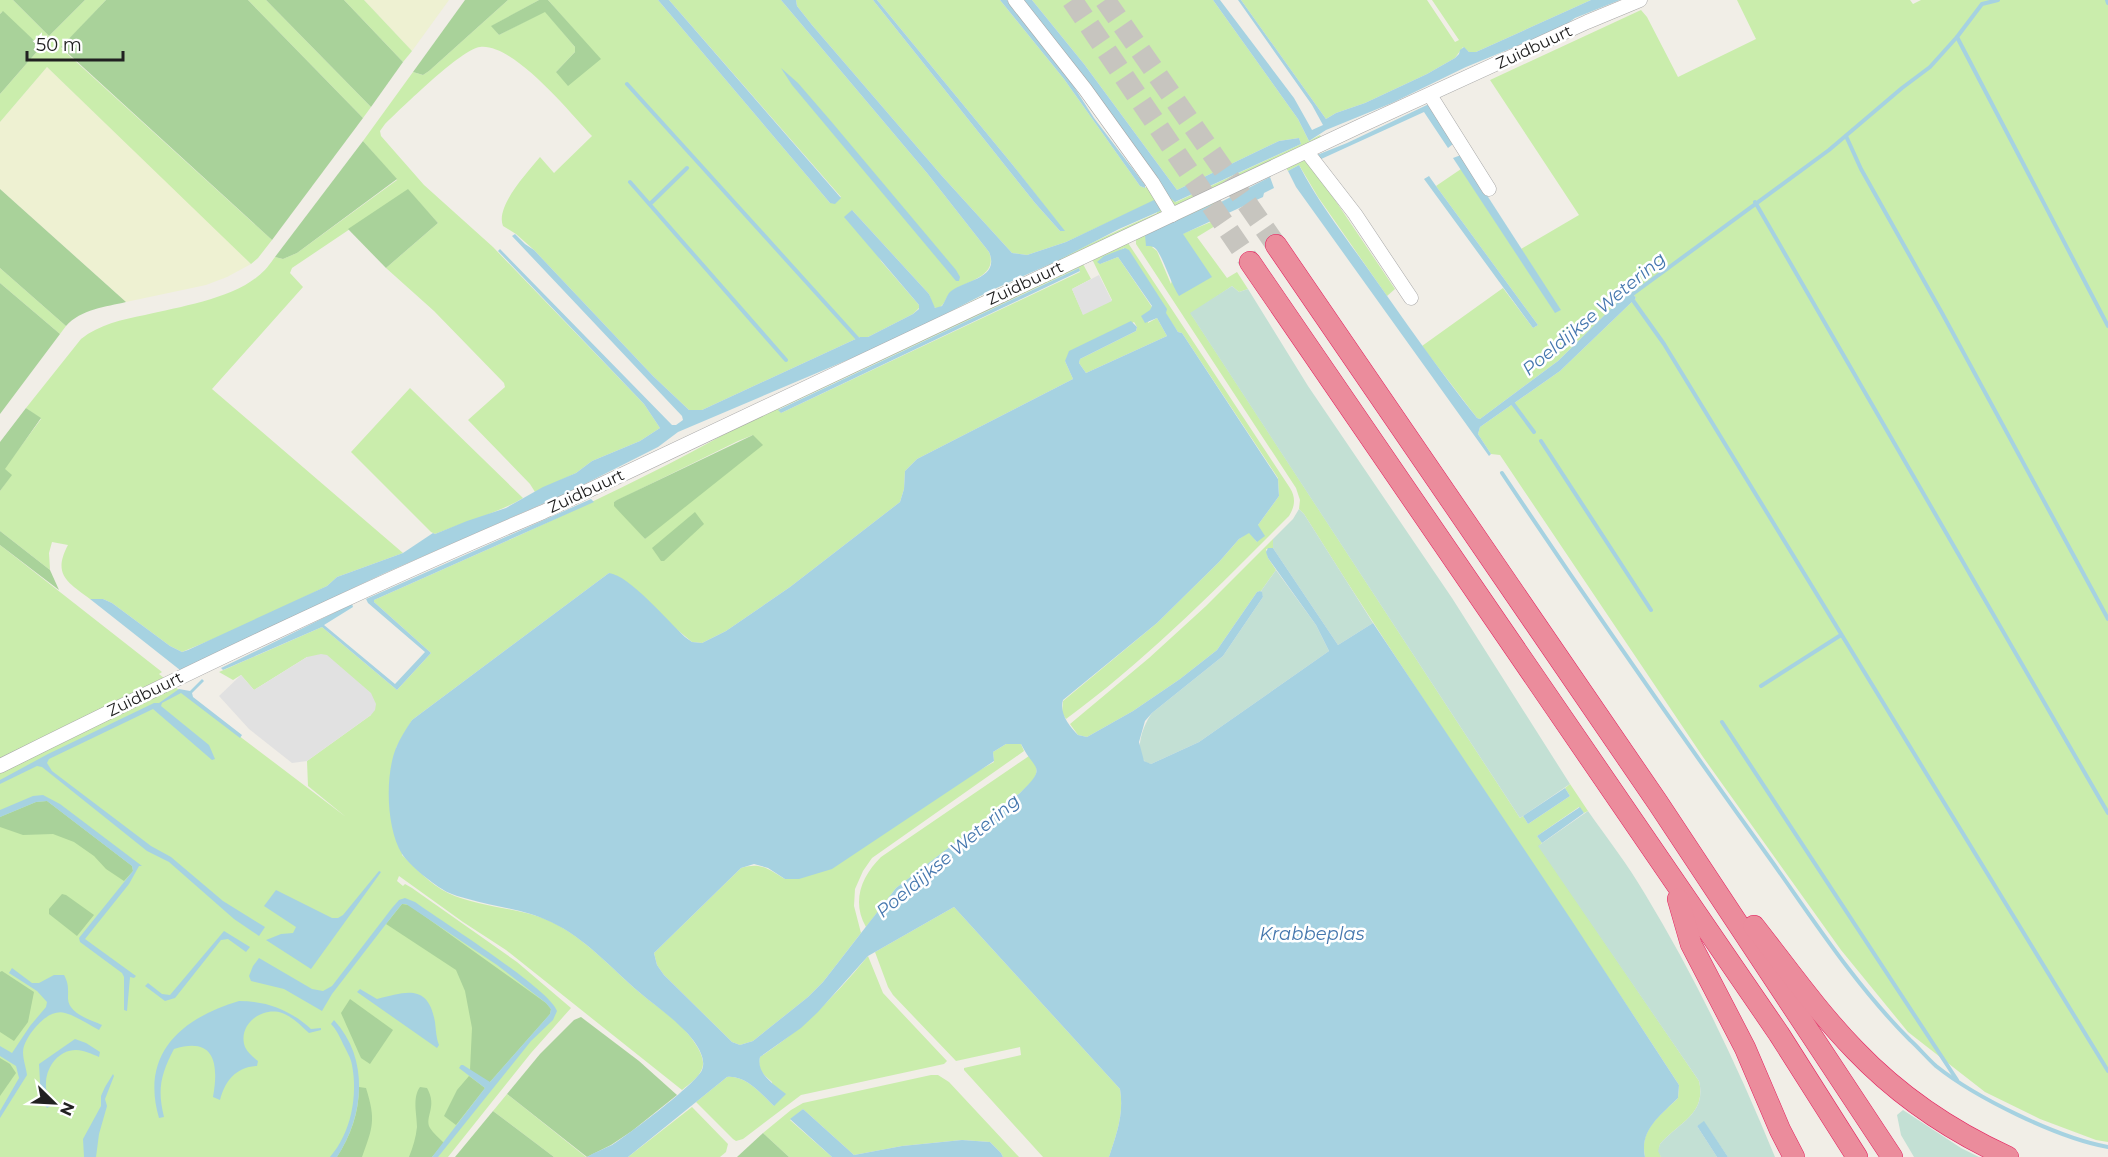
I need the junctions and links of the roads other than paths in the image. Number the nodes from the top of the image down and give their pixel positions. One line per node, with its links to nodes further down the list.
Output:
1 (1015, 0): 6 (street)
2 (1640, 0): 3 (street, Zuidbuurt)
3 (1430, 95): 4 (street, Zuidbuurt); 5 (street)
4 (1307, 152): 6 (street, Zuidbuurt); 9 (street)
5 (1489, 189)
6 (1172, 215): 10 (street, Zuidbuurt)
7 (1276, 244): 11 (highway)
8 (1250, 262): 12 (highway)
9 (1412, 298)
10 (0, 766)
11 (1658, 803): 15 (highway); 16 (highway)
12 (1673, 881): 13 (highway); 14 (highway)
13 (1794, 1157)
14 (1857, 1157)
15 (1892, 1157)
16 (2008, 1157)

